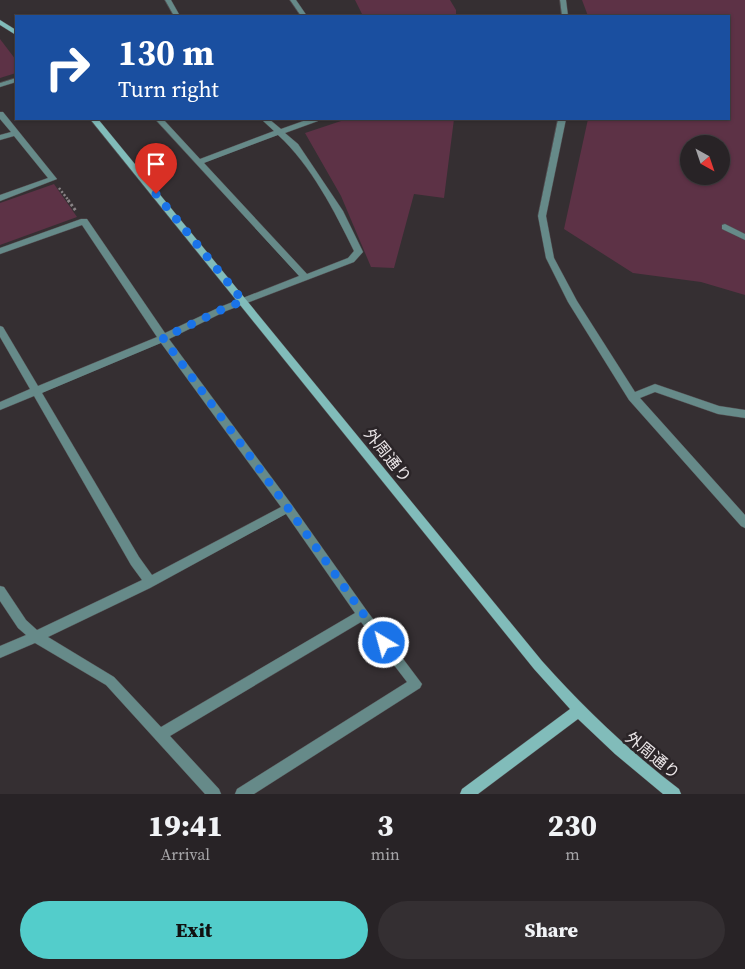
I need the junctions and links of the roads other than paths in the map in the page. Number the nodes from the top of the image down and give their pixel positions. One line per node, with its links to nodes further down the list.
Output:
1 (168, 0): 4 (street)
2 (293, 0): 5 (street)
3 (563, 0): 6 (street)
4 (176, 15)
5 (303, 15)
6 (565, 15)
7 (0, 22): 8 (street)
8 (15, 32)
9 (15, 80): 10 (street)
10 (0, 85)
11 (0, 114): 18 (street)
12 (95, 120): 26 (street, 外周通り)
13 (160, 120): 20 (street)
14 (266, 120): 17 (street)
15 (312, 120): 17 (street)
16 (562, 120): 30 (street)
17 (280, 132): 20 (street); 25 (street)
18 (15, 133): 19 (street); 21 (street)
19 (0, 138)
20 (199, 162): 25 (street)
21 (0, 198)
22 (725, 227): 23 (street)
23 (745, 237)
24 (0, 251): 28 (street)
25 (306, 278): 26 (street)
26 (243, 301): 28 (street); 40 (street, 外周通り)
27 (0, 329): 29 (street)
28 (163, 338): 29 (street); 33 (street)
29 (37, 391): 31 (street); 35 (street)
30 (633, 396): 32 (street); 34 (street)
31 (0, 406)
32 (745, 414)
33 (288, 508): 35 (street); 37 (street)
34 (745, 523)
35 (150, 582): 38 (street)
36 (0, 591): 38 (street)
37 (363, 616): 41 (street); 43 (street)
38 (36, 637): 39 (street); 41 (street)
39 (0, 652)
40 (578, 711): 44 (street); 45 (street, 外周通り)
41 (159, 735): 42 (street)
42 (214, 794)
43 (242, 794)
44 (467, 794)
45 (674, 794)

